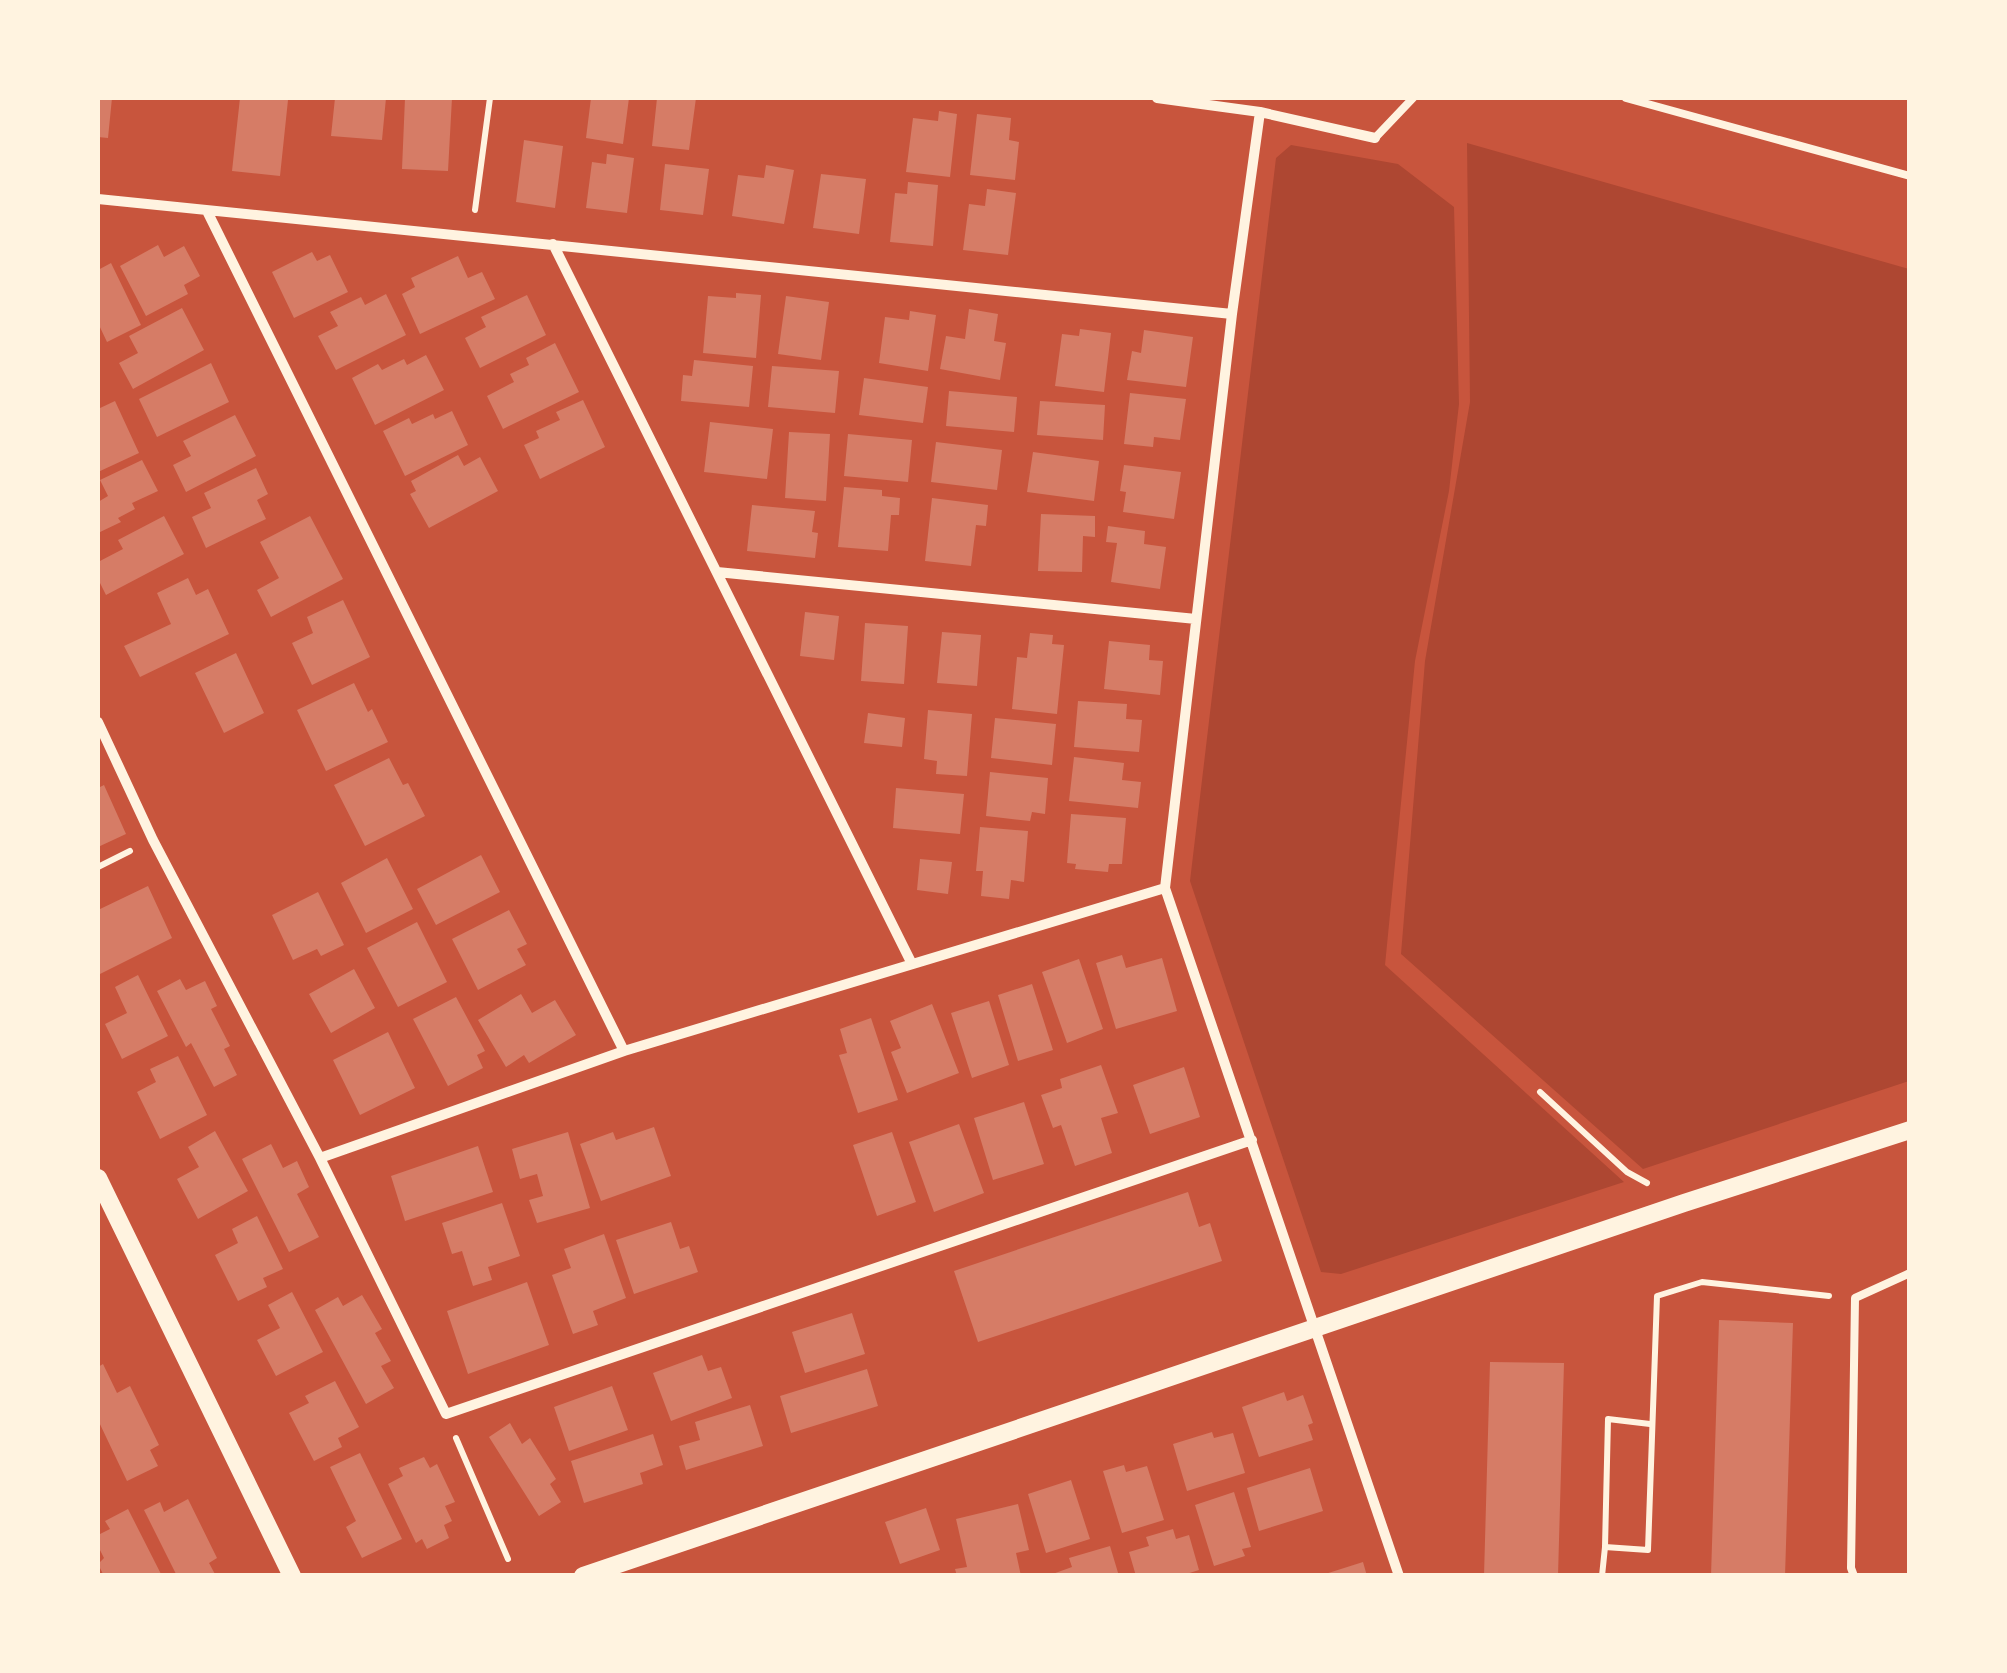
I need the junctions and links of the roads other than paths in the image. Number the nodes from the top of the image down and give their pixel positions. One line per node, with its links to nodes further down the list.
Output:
1 (1157, 98): 4 (street)
2 (1413, 98): 5 (lane)
3 (1626, 98): 6 (lane)
4 (1260, 112): 5 (street); 10 (street)
5 (1375, 138)
6 (1910, 176)
7 (98, 198): 8 (street)
8 (207, 211): 9 (street); 16 (street)
9 (553, 244): 10 (street); 11 (street)
10 (1232, 314): 12 (street)
11 (716, 572): 12 (street); 15 (street)
12 (1196, 619): 14 (street)
13 (98, 722): 19 (street)
14 (1166, 888): 15 (street); 18 (street)
15 (912, 964): 16 (street)
16 (624, 1050): 19 (street)
17 (1910, 1130): 22 (street)
18 (1252, 1140): 19 (street); 22 (street)
19 (320, 1158)
20 (98, 1178): 23 (street)
21 (1910, 1273): 26 (lane)
22 (1313, 1328): 24 (street); 25 (street)
23 (292, 1576)
24 (584, 1576)
25 (1399, 1576)
26 (1854, 1576)

